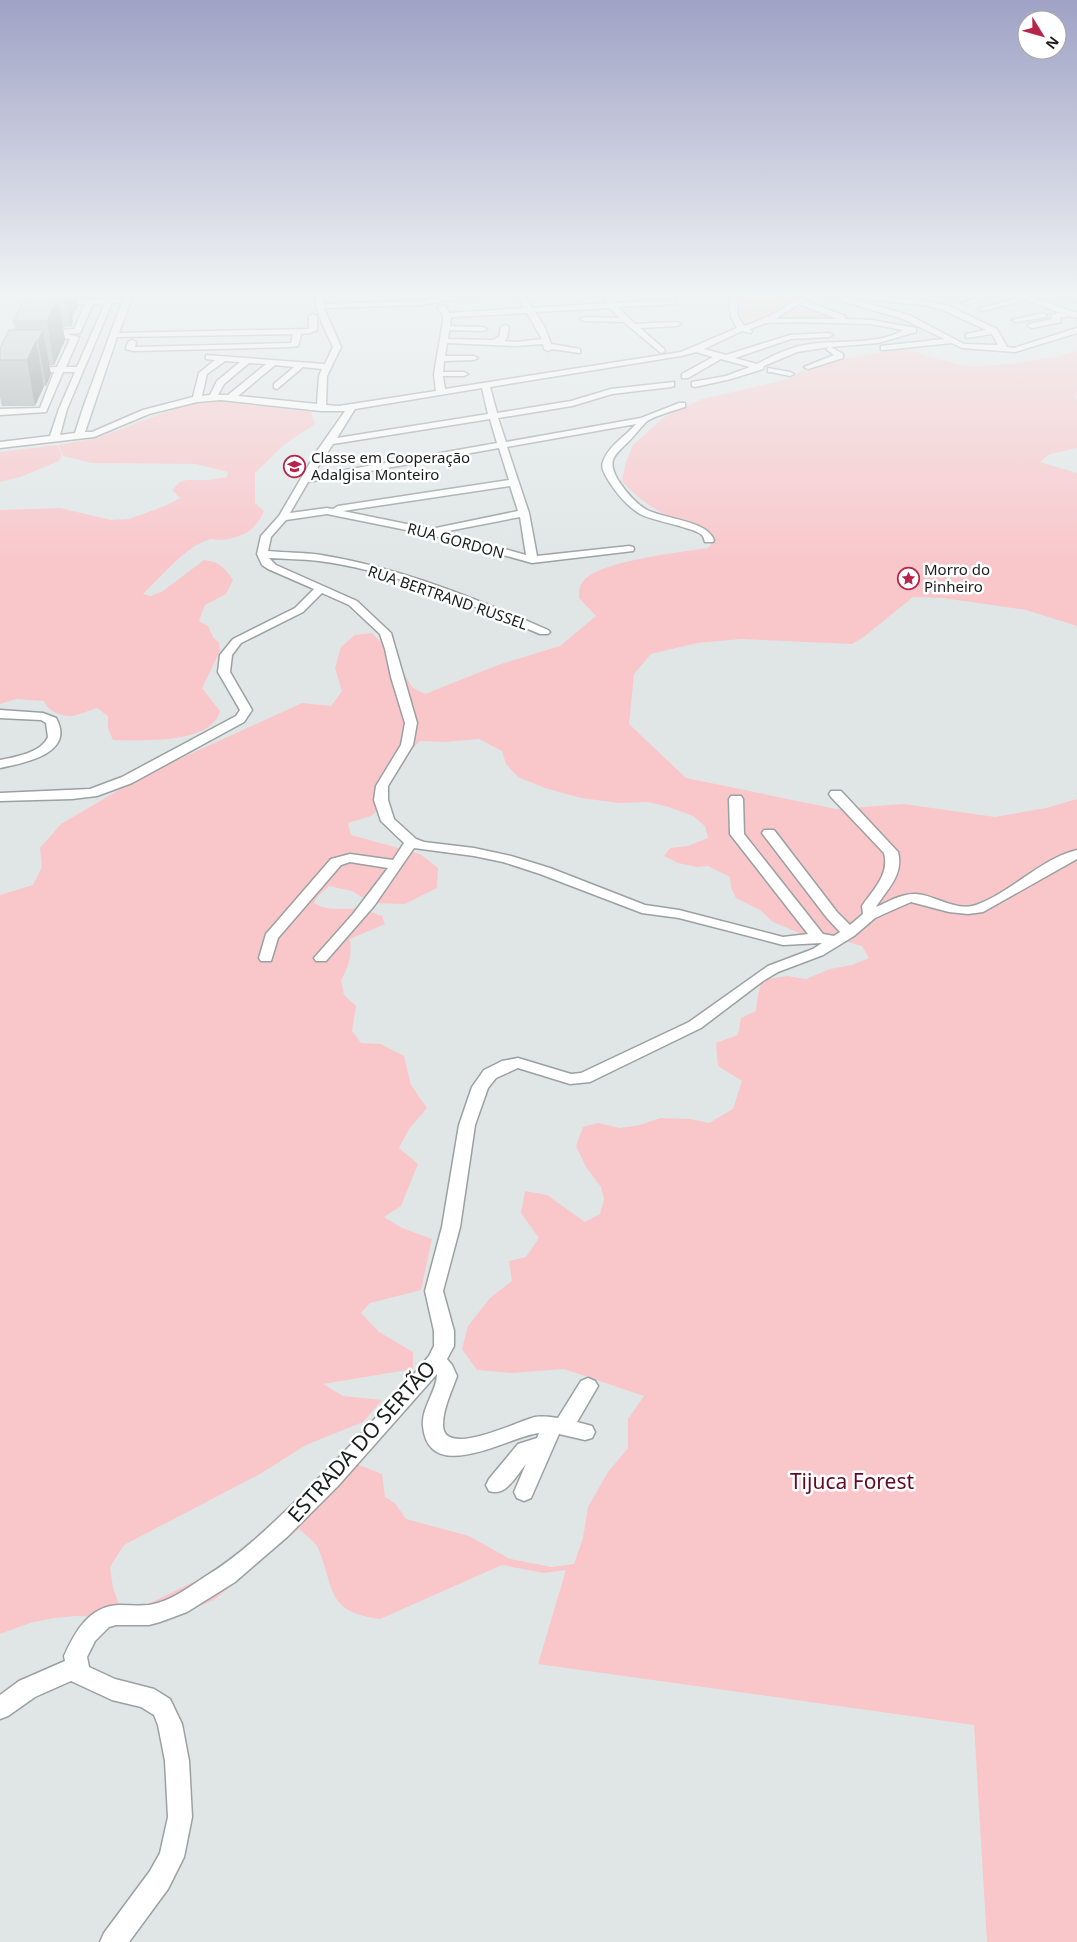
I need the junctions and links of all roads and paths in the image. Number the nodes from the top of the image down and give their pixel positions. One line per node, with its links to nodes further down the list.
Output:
1 (53, 386): 23 (street)
2 (73, 386): 21 (street)
3 (91, 386): 22 (street)
4 (200, 386): 17 (street)
5 (219, 386): 16 (street)
6 (245, 386): 14 (street)
7 (322, 386): 20 (street)
8 (440, 386): 13 (street)
9 (486, 386): 13 (street); 24 (street)
10 (659, 386): 24 (street)
11 (703, 386): 12 (street)
12 (715, 386)
13 (441, 394): 19 (street)
14 (233, 395): 15 (street); 16 (street); 20 (street)
15 (297, 397)
16 (213, 398): 17 (street)
17 (197, 399): 29 (street)
18 (682, 405): 27 (street)
19 (352, 407): 20 (street); 33 (street)
20 (321, 408)
21 (63, 409): 22 (street); 25 (street)
22 (79, 409): 26 (street)
23 (0, 412)
24 (493, 416): 33 (street); 34 (street)
25 (60, 418): 26 (street); 31 (street)
26 (83, 418): 29 (street)
27 (643, 420): 34 (street); 42 (street)
28 (34, 429): 32 (street)
29 (79, 436): 31 (street)
30 (0, 437): 32 (street)
31 (54, 439): 32 (street)
32 (26, 440): 35 (street)
33 (330, 442): 36 (street)
34 (502, 445): 36 (street); 37 (street)
35 (0, 446)
36 (305, 480): 40 (street)
37 (515, 482): 38 (street); 39 (street)
38 (327, 511): 40 (street, RUA GORDON); 41 (street, RUA GORDON)
39 (524, 513): 41 (street); 45 (street)
40 (283, 517): 44 (street)
41 (432, 532): 45 (street, RUA GORDON)
42 (709, 540)
43 (629, 549): 45 (street, RUA GORDON)
44 (262, 554): 46 (street); 47 (street, RUA BERTRAND RUSSEL)
45 (532, 560)
46 (319, 590): 51 (street); 54 (street)
47 (544, 632)
48 (0, 714): 49 (street)
49 (0, 764)
50 (836, 794): 57 (street)
51 (0, 797)
52 (736, 799): 59 (street)
53 (769, 833): 58 (street)
54 (411, 842): 56 (street); 59 (street)
55 (1077, 854): 57 (street, ESTRADA DO SERTÃO)
56 (397, 865): 60 (street); 61 (street)
57 (870, 915): 58 (street, ESTRADA DO SERTÃO)
58 (843, 937): 59 (street); 62 (street, ESTRADA DO SERTÃO)
59 (818, 938)
60 (266, 958)
61 (320, 958)
62 (436, 1361): 64 (street); 68 (street, ESTRADA DO SERTÃO)
63 (588, 1386): 64 (street)
64 (553, 1432): 65 (street); 66 (street); 67 (street)
65 (585, 1432)
66 (496, 1485)
67 (524, 1492)
68 (76, 1667): 69 (street); 70 (street)
69 (0, 1708)
70 (113, 1942)

